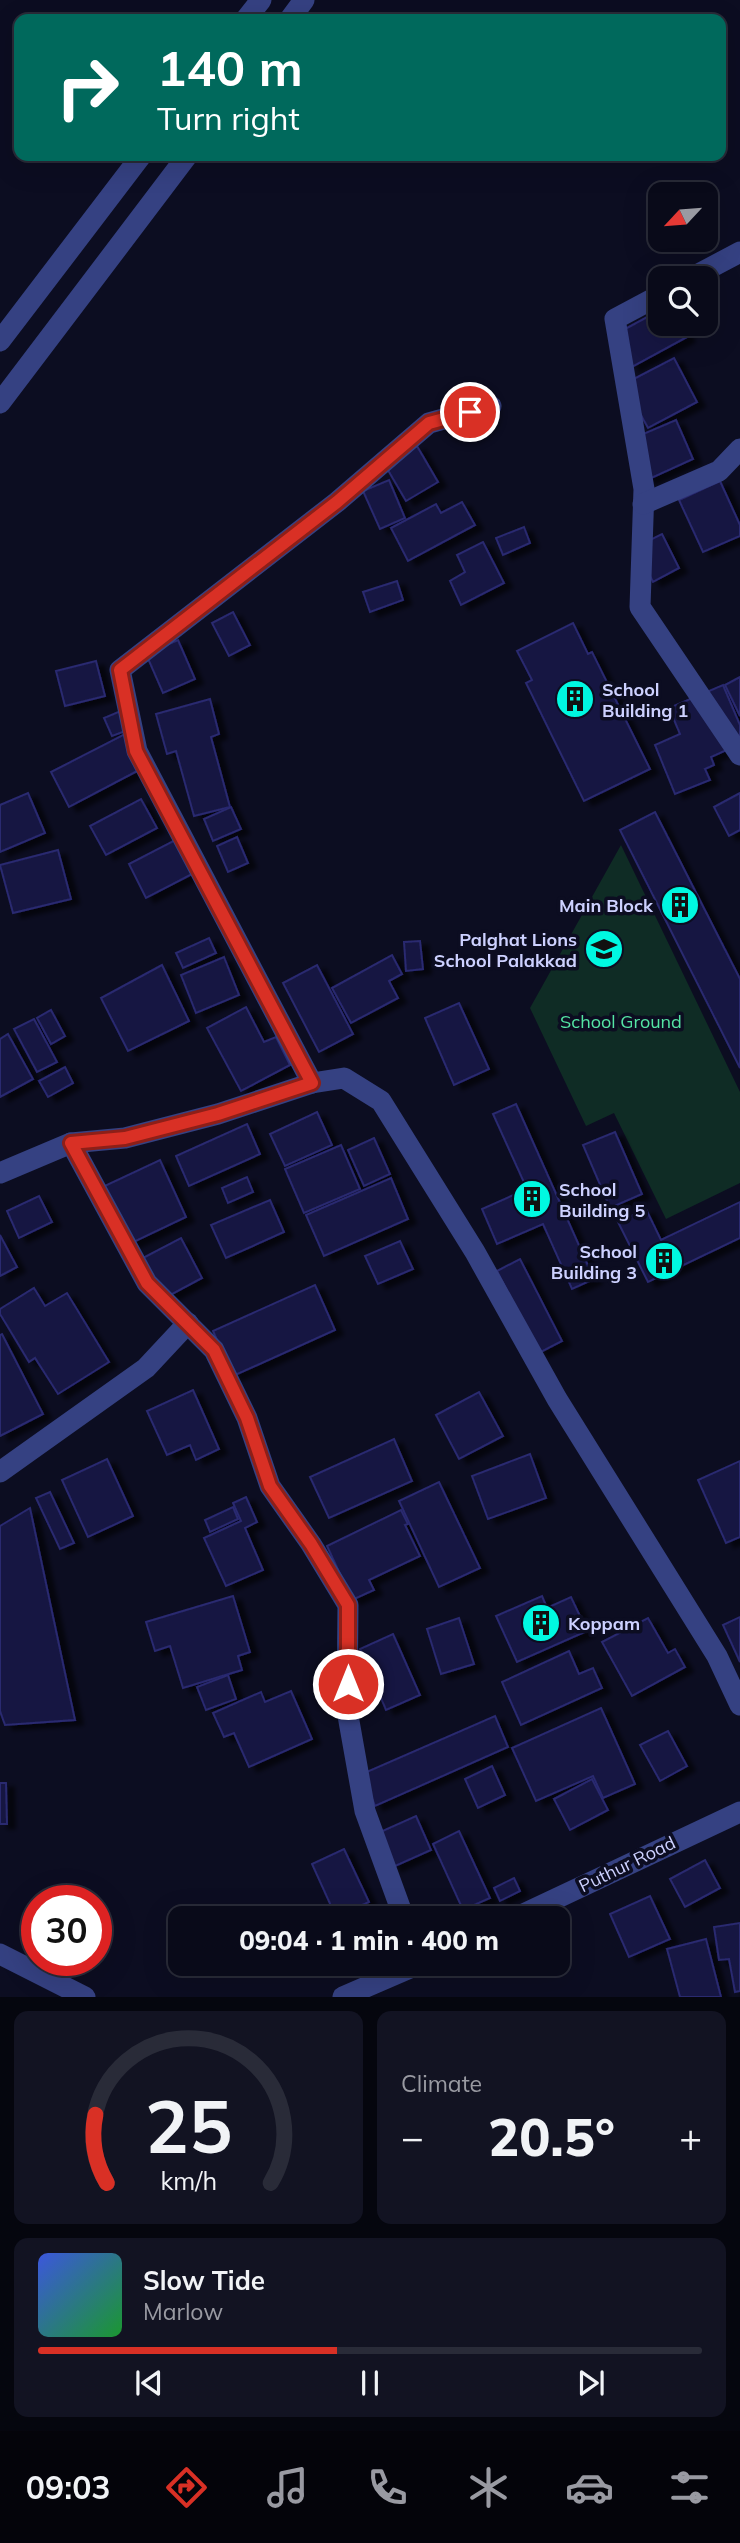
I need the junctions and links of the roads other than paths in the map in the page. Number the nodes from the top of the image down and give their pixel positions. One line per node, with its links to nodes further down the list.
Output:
1 (261, 0): 3 (street)
2 (304, 0): 4 (street)
3 (250, 14)
4 (293, 14)
5 (137, 161): 10 (street)
6 (183, 161): 11 (street)
7 (740, 252): 8 (street)
8 (714, 266)
9 (648, 301): 14 (street)
10 (0, 341)
11 (0, 403)
12 (491, 406): 16 (street)
13 (740, 449): 14 (street)
14 (643, 504): 15 (street)
15 (740, 755)
16 (312, 1083): 17 (street); 21 (street)
17 (71, 1143): 18 (street); 19 (street)
18 (0, 1174)
19 (188, 1323): 20 (street); 23 (street)
20 (0, 1472)
21 (740, 1705)
22 (740, 1811): 24 (street, Puthur Road)
23 (400, 1906)
24 (540, 1906)
25 (0, 1954): 27 (street)
26 (387, 1976): 28 (street)
27 (85, 1997)
28 (343, 1997)

